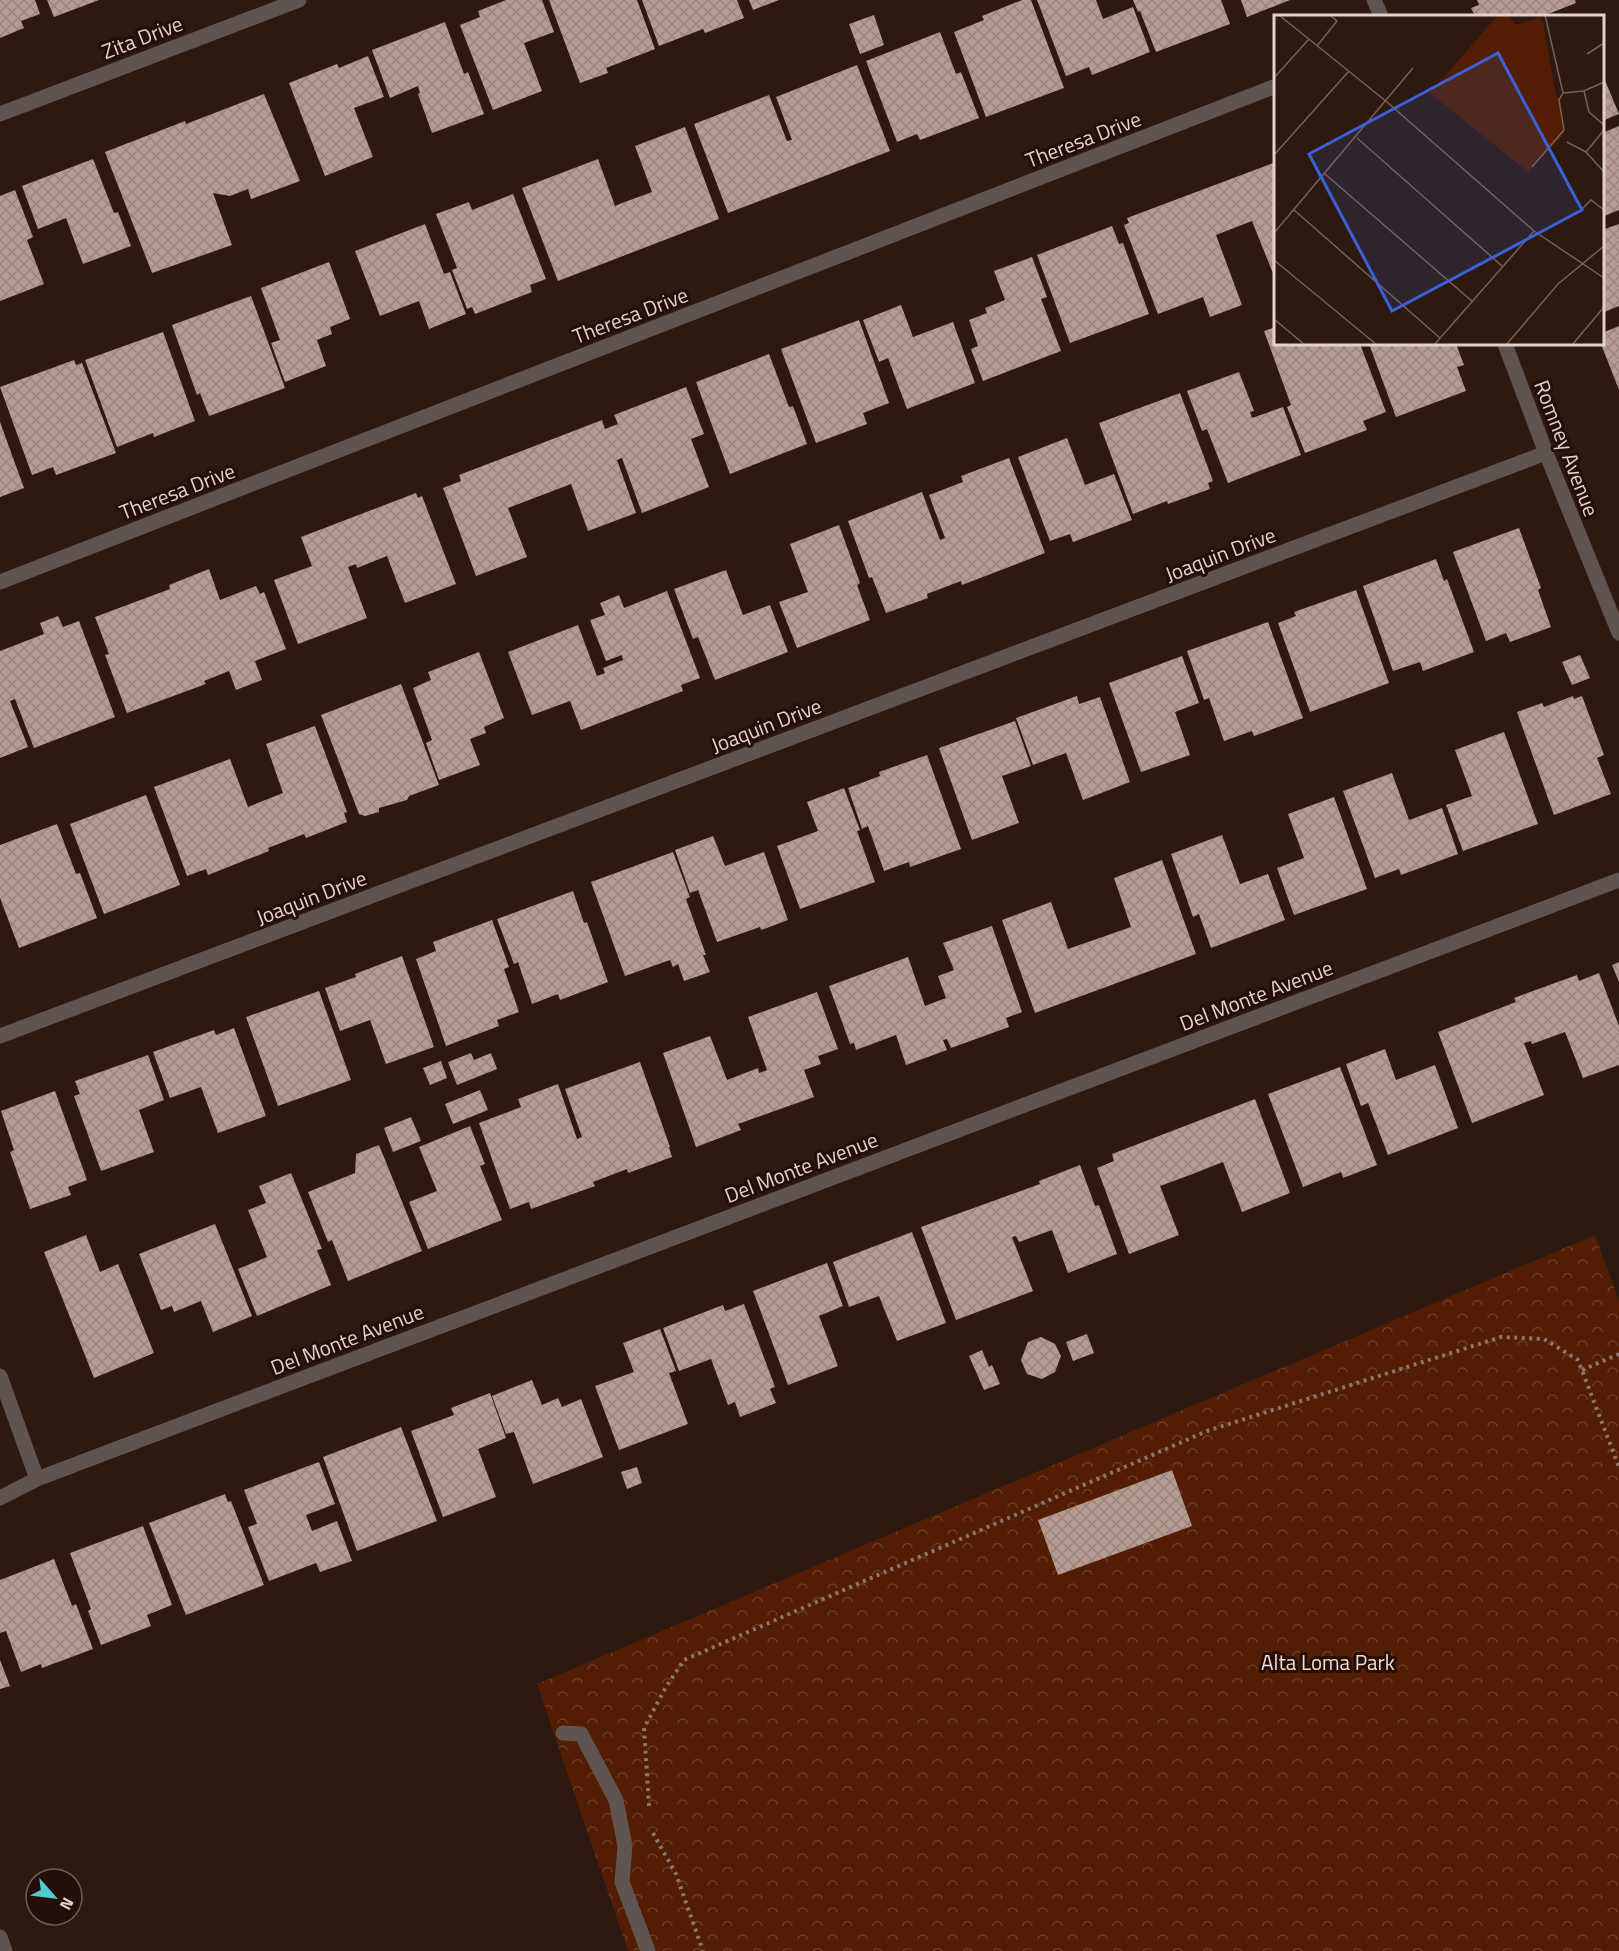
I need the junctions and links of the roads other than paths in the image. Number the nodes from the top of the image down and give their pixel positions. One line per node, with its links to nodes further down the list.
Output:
1 (298, 0): 5 (street, Zita Drive)
2 (1374, 0): 3 (street)
3 (1381, 15)
4 (1274, 86): 8 (street, Theresa Drive)
5 (0, 114)
6 (1505, 345): 7 (street, Romney Avenue)
7 (1546, 453): 9 (street, Romney Avenue); 11 (street, Joaquin Drive)
8 (0, 582)
9 (1619, 633)
10 (1619, 880): 13 (street, Del Monte Avenue)
11 (0, 1036)
12 (0, 1376): 13 (street)
13 (37, 1479): 14 (street, Del Monte Avenue)
14 (0, 1498)
15 (563, 1733): 18 (street)
16 (0, 1937): 17 (street)
17 (5, 1951)
18 (648, 1951)

